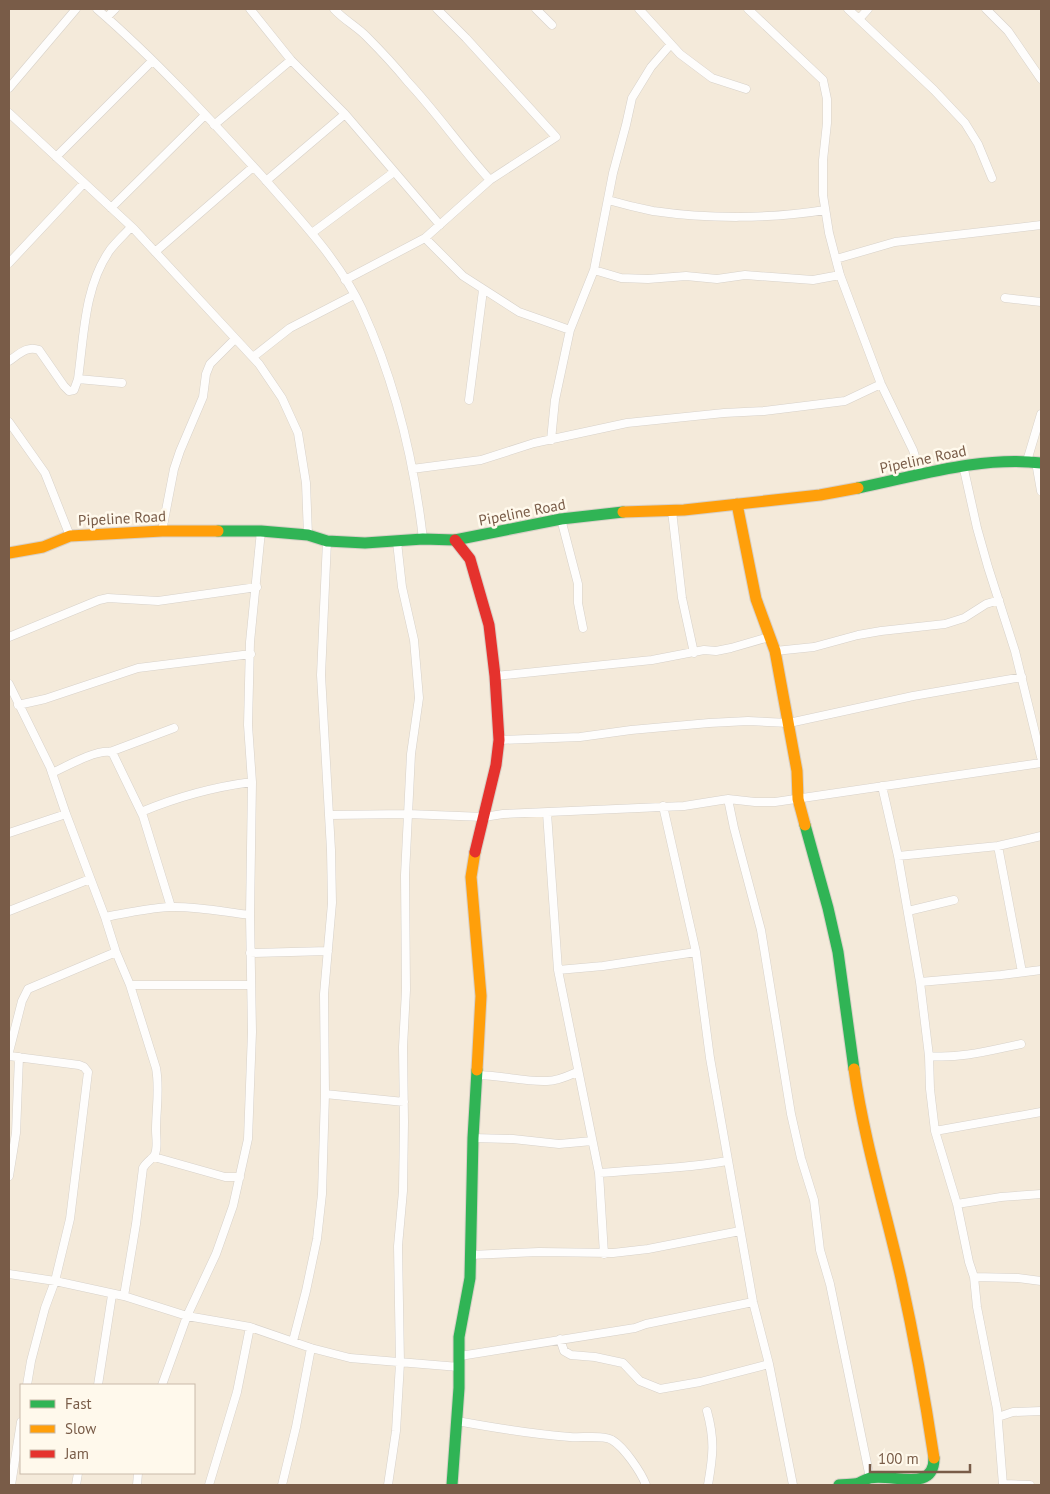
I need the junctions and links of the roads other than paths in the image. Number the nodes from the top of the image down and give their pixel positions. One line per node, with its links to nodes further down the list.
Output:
1 (76, 9): 20 (street)
2 (97, 9): 13 (street)
3 (115, 9): 13 (street)
4 (250, 9): 17 (street)
5 (334, 9): 30 (street)
6 (437, 9): 30 (street)
7 (536, 9): 15 (street)
8 (639, 9): 16 (street)
9 (748, 9): 35 (street)
10 (848, 9): 14 (street)
11 (868, 9): 14 (street)
12 (986, 9): 19 (street)
13 (106, 17): 18 (street)
14 (859, 19): 29 (street)
15 (552, 25)
16 (671, 44): 21 (street); 33 (street)
17 (291, 60): 23 (street); 25 (street)
18 (152, 61): 24 (street); 26 (street)
19 (1041, 79)
20 (9, 88)
21 (746, 89)
22 (9, 113): 26 (street)
23 (345, 114): 28 (street); 31 (street)
24 (205, 115): 25 (street); 34 (street)
25 (214, 125): 27 (street)
26 (56, 157): 32 (street)
27 (253, 167): 31 (street); 41 (street)
28 (394, 172): 36 (street); 39 (street)
29 (992, 178)
30 (490, 180): 36 (street)
31 (266, 181): 39 (street)
32 (84, 183): 34 (street); 43 (street)
33 (608, 200): 35 (street); 44 (street)
34 (111, 208): 38 (street)
35 (825, 210): 42 (street)
36 (440, 225): 40 (street)
37 (1041, 225): 42 (street)
38 (131, 227): 41 (street); 55 (street)
39 (312, 233): 46 (street)
40 (425, 238): 46 (street); 47 (street)
41 (155, 252): 52 (street)
42 (836, 259): 45 (street)
43 (9, 263)
44 (594, 270): 45 (street); 51 (street)
45 (840, 275): 57 (street)
46 (345, 280): 48 (street)
47 (484, 290): 51 (street); 58 (street)
48 (354, 295): 53 (street); 64 (street)
49 (1005, 298): 50 (street)
50 (1041, 302)
51 (570, 330): 61 (street)
52 (234, 339): 53 (street); 70 (street)
53 (253, 357): 73 (street)
54 (9, 361): 55 (street)
55 (78, 379): 56 (street)
56 (122, 383)
57 (881, 384): 61 (street); 65 (street)
58 (469, 400)
59 (1041, 414): 62 (street)
60 (9, 422): 72 (street)
61 (551, 440): 64 (street)
62 (1035, 462): 63 (street, Pipeline Road); 66 (street)
63 (963, 465): 65 (street, Pipeline Road); 80 (street)
64 (412, 469): 74 (street)
65 (922, 475): 67 (street, Pipeline Road)
66 (1041, 491)
67 (737, 504): 68 (street, Pipeline Road); 83 (street)
68 (672, 511): 69 (street, Pipeline Road); 85 (street)
69 (562, 518): 76 (street, Pipeline Road); 81 (street)
70 (162, 531): 71 (street, Pipeline Road); 72 (street, Pipeline Road)
71 (261, 531): 73 (street, Pipeline Road); 79 (street)
72 (70, 536): 78 (street, Pipeline Road)
73 (308, 536): 75 (street, Pipeline Road)
74 (423, 539): 76 (street, Pipeline Road); 77 (street, Pipeline Road)
75 (327, 540): 77 (street, Pipeline Road); 107 (street)
76 (455, 540): 87 (street)
77 (398, 542): 106 (street)
78 (9, 552)
79 (257, 587): 82 (street); 86 (street)
80 (999, 600): 84 (street); 88 (street)
81 (583, 628)
82 (9, 637)
83 (769, 637): 84 (street); 85 (street)
84 (775, 651): 91 (street)
85 (694, 652): 87 (street)
86 (251, 654): 90 (street); 98 (street)
87 (495, 676): 93 (street)
88 (1022, 677): 91 (street); 95 (street)
89 (9, 684): 90 (street)
90 (18, 706): 97 (street)
91 (790, 723): 93 (street); 101 (street)
92 (174, 728): 94 (street)
93 (498, 740): 108 (street)
94 (110, 752): 97 (street); 103 (street)
95 (1041, 757)
96 (1041, 763): 99 (street)
97 (52, 773): 105 (street)
98 (252, 782): 103 (street); 118 (street)
99 (882, 786): 101 (street); 112 (street)
100 (728, 799): 101 (street); 102 (street); 175 (street)
101 (798, 799): 175 (street)
102 (663, 806): 104 (street); 122 (street)
103 (141, 812): 115 (street)
104 (548, 813): 108 (street); 124 (street)
105 (66, 814): 109 (street); 113 (street)
106 (408, 814): 107 (street); 108 (street); 137 (street)
107 (329, 815): 120 (street)
108 (484, 817): 135 (street)
109 (9, 833)
110 (1041, 836): 111 (street)
111 (998, 846): 112 (street); 126 (street)
112 (898, 856): 117 (street)
113 (90, 879): 116 (street); 119 (street)
114 (954, 900): 117 (street)
115 (171, 907): 118 (street); 119 (street)
116 (9, 911)
117 (908, 911): 127 (street)
118 (250, 916): 123 (street)
119 (105, 917): 121 (street)
120 (328, 951): 123 (street); 136 (street)
121 (116, 952): 128 (street); 131 (street)
122 (696, 952): 124 (street); 143 (street)
123 (250, 953): 129 (street)
124 (558, 970): 134 (street)
125 (1041, 970): 126 (street)
126 (1022, 972): 127 (street)
127 (920, 982): 132 (street)
128 (130, 985): 129 (street); 142 (street)
129 (250, 985): 146 (street)
130 (1021, 1044): 132 (street)
131 (9, 1054): 133 (street)
132 (929, 1056): 139 (street)
133 (19, 1057): 145 (street); 154 (street)
134 (577, 1072): 135 (street); 141 (street)
135 (476, 1075): 140 (street)
136 (325, 1094): 137 (street); 162 (street)
137 (404, 1102): 165 (street)
138 (1041, 1112): 139 (street)
139 (935, 1131): 148 (street)
140 (473, 1138): 141 (street); 151 (street)
141 (592, 1141): 144 (street)
142 (154, 1157): 146 (street); 157 (street)
143 (727, 1161): 144 (street); 149 (street)
144 (599, 1173): 150 (street)
145 (9, 1176)
146 (240, 1177): 159 (street)
147 (1041, 1194): 148 (street)
148 (957, 1204): 153 (street)
149 (740, 1231): 150 (street); 158 (street)
150 (604, 1254): 151 (street)
151 (470, 1255): 164 (street)
152 (9, 1274): 154 (street)
153 (974, 1277): 155 (street); 172 (street)
154 (55, 1281): 156 (street); 167 (street)
155 (1041, 1281)
156 (112, 1294): 157 (street); 168 (street)
157 (124, 1296): 159 (street)
158 (753, 1302): 161 (street); 166 (street)
159 (187, 1316): 160 (street); 169 (street)
160 (250, 1327): 162 (street); 177 (street)
161 (560, 1339): 164 (street); 166 (street)
162 (293, 1341): 163 (street)
163 (311, 1348): 165 (street); 178 (street)
164 (460, 1361): 165 (street); 173 (street)
165 (400, 1363): 179 (street)
166 (769, 1364): 183 (street)
167 (27, 1384)
168 (98, 1384)
169 (162, 1384)
170 (707, 1411): 182 (street)
171 (1041, 1411): 172 (street)
172 (998, 1417): 185 (street)
173 (457, 1421): 180 (street); 181 (street)
174 (20, 1428): 176 (street)
175 (870, 1478): 184 (street)
176 (11, 1485)
177 (209, 1485)
178 (282, 1485)
179 (388, 1485)
180 (452, 1485)
181 (646, 1485)
182 (708, 1485)
183 (793, 1485)
184 (839, 1485)
185 (1003, 1485): 186 (street)
186 (1030, 1485)

